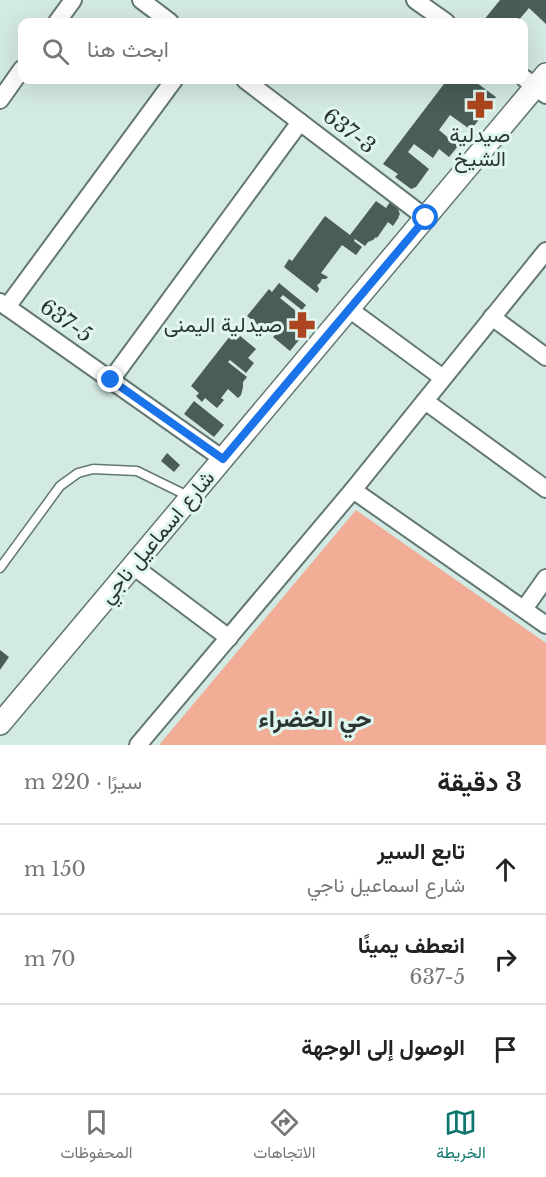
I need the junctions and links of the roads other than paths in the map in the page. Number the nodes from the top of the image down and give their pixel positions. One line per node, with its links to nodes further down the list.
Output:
1 (73, 0): 4 (street)
2 (141, 0): 5 (street)
3 (415, 0): 6 (street)
4 (60, 18)
5 (165, 18)
6 (440, 18)
7 (18, 75): 11 (street)
8 (538, 83): 13 (street, شارع اسماعيل ناجي)
9 (171, 84): 15 (street)
10 (250, 84): 12 (street, 637-3)
11 (0, 100)
12 (300, 122): 13 (street, 637-3); 20 (street)
13 (426, 218): 16 (street, شارع اسماعيل ناجي)
14 (546, 251): 17 (street)
15 (4, 304): 20 (street, 637-5)
16 (349, 309): 19 (street); 22 (street, شارع اسماعيل ناجي)
17 (492, 317): 18 (street); 19 (street)
18 (546, 357)
19 (443, 378): 21 (street)
20 (111, 380): 22 (street, 637-5)
21 (425, 401): 23 (street); 24 (street)
22 (223, 459): 25 (street, شارع اسماعيل ناجي)
23 (546, 489)
24 (353, 490): 29 (street); 31 (street)
25 (191, 497): 26 (street, شارع اسماعيل ناجي); 27 (lane)
26 (133, 566): 31 (street); 32 (street, شارع اسماعيل ناجي)
27 (0, 568)
28 (546, 578): 29 (street)
29 (524, 609): 30 (street)
30 (546, 625)
31 (229, 639): 33 (street)
32 (0, 724)
33 (138, 745)

